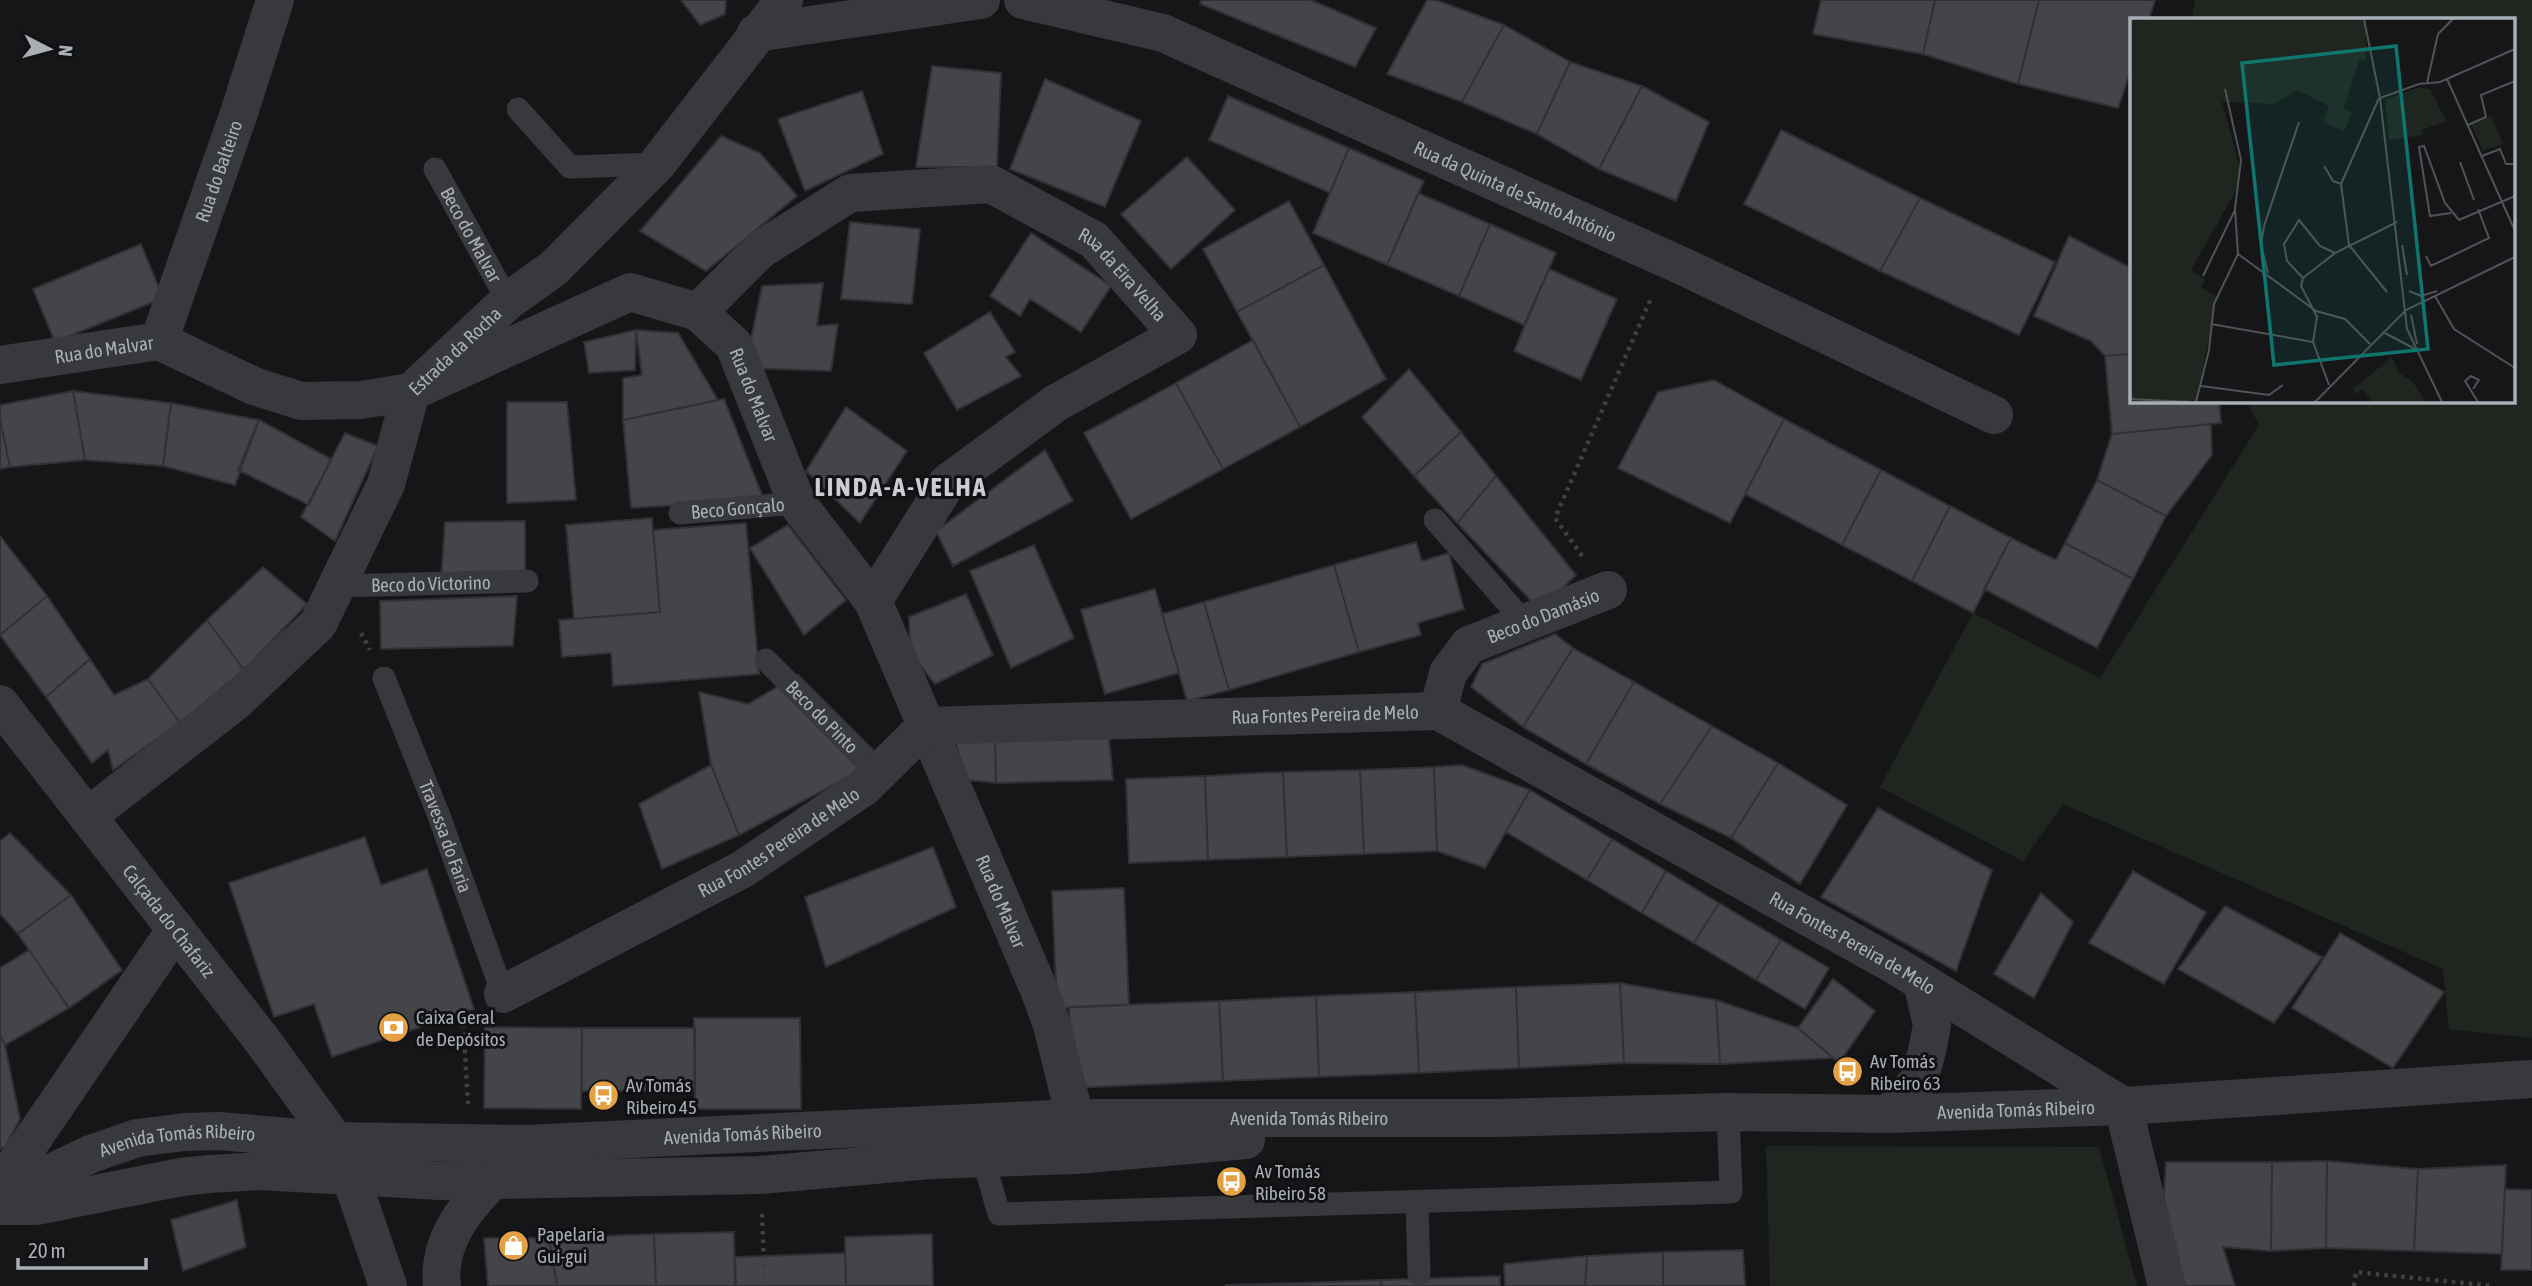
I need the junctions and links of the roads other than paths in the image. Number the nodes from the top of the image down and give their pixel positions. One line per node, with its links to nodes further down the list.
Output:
1 (275, 0): 11 (street, Rua do Balteiro)
2 (784, 0): 5 (street, Estrada da Rocha)
3 (981, 0): 5 (street)
4 (1023, 0): 14 (street, Rua da Quinta de Santo António)
5 (756, 33): 7 (street, Estrada da Rocha)
6 (519, 109): 7 (lane)
7 (657, 164): 9 (street, Estrada da Rocha)
8 (435, 169): 9 (lane, Beco do Malvar)
9 (508, 301): 13 (street, Estrada da Rocha)
10 (698, 312): 13 (street, Rua do Malvar); 15 (street, Rua do Malvar); 21 (street, Rua da Eira Velha)
11 (159, 341): 12 (street, Rua do Malvar); 13 (street, Rua do Malvar)
12 (0, 365)
13 (411, 391): 19 (street, Estrada da Rocha)
14 (1994, 415)
15 (797, 503): 16 (lane, Beco Gonçalo); 21 (street, Rua do Malvar)
16 (680, 513)
17 (1435, 520): 22 (lane)
18 (527, 581): 19 (lane, Beco do Victorino)
19 (337, 586): 29 (street, Estrada da Rocha)
20 (1608, 590): 22 (street, Beco do Damásio)
21 (873, 601): 27 (street, Rua do Malvar)
22 (1525, 622): 26 (street, Beco do Damásio)
23 (766, 660): 28 (lane, Beco do Pinto)
24 (384, 678): 32 (lane, Travessa do Faria)
25 (0, 704): 29 (street, Calçada do Chafariz)
26 (1438, 711): 27 (street, Rua Fontes Pereira de Melo); 31 (street, Rua Fontes Pereira de Melo)
27 (926, 726): 28 (street, Rua Fontes Pereira de Melo); 37 (street, Rua do Malvar)
28 (878, 773): 32 (street, Rua Fontes Pereira de Melo)
29 (88, 816): 30 (street, Calçada do Chafariz)
30 (176, 929): 39 (street, Calçada do Chafariz); 44 (street)
31 (1923, 982): 34 (street, Rua Fontes Pereira de Melo); 36 (street)
32 (503, 994)
33 (2532, 1079): 34 (street, Avenida Tomás Ribeiro)
34 (2123, 1106): 36 (street, Avenida Tomás Ribeiro); 51 (street)
35 (1727, 1112): 36 (street, Avenida Tomás Ribeiro); 38 (street, Avenida Tomás Ribeiro); 46 (lane)
36 (1889, 1114)
37 (1075, 1118): 38 (street, Avenida Tomás Ribeiro); 39 (street, Avenida Tomás Ribeiro); 40 (street, Rua do Malvar)
38 (1499, 1118): 40 (street, Avenida Tomás Ribeiro)
39 (335, 1141): 42 (street, Calçada do Chafariz); 45 (street, Avenida Tomás Ribeiro)
40 (1076, 1155): 41 (street, Avenida Tomás Ribeiro)
41 (984, 1158): 43 (street, Avenida Tomás Ribeiro); 46 (lane)
42 (351, 1178): 43 (street, Avenida Tomás Ribeiro); 47 (street, Avenida Tomás Ribeiro); 49 (street, Calçada do Chafariz)
43 (492, 1181): 50 (street)
44 (0, 1183)
45 (0, 1197)
46 (1417, 1202): 48 (lane)
47 (0, 1206)
48 (1419, 1274)
49 (388, 1286)
50 (442, 1286)
51 (2167, 1286)

